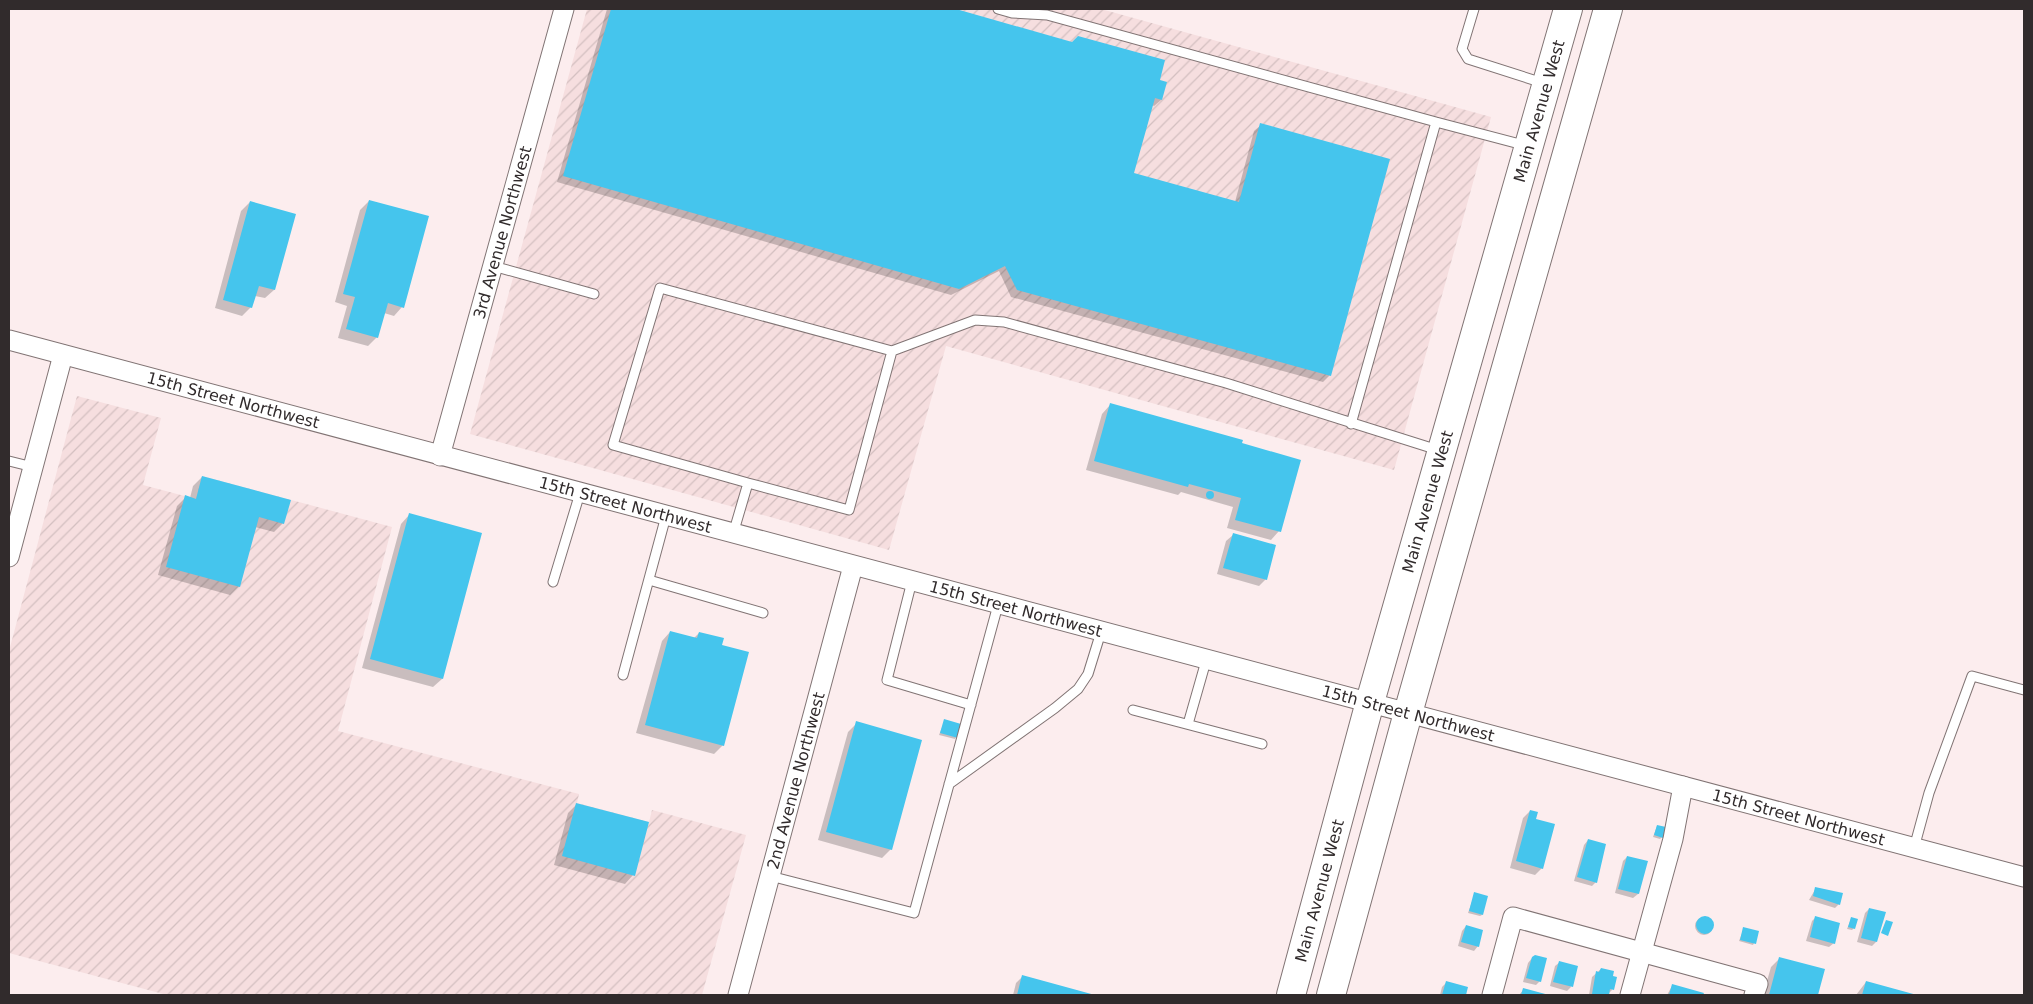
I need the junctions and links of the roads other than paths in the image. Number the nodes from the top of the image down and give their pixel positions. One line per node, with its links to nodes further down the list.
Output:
1 (564, 9): 9 (street, 3rd Avenue Northwest)
2 (998, 9): 7 (lane)
3 (1474, 9): 6 (lane)
4 (1568, 9): 6 (main road, Main Avenue West)
5 (1608, 9): 37 (main road)
6 (1547, 84): 8 (main road, Main Avenue West)
7 (1436, 122): 8 (lane); 14 (lane)
8 (1529, 146): 15 (main road, Main Avenue West)
9 (493, 266): 10 (lane); 16 (street, 3rd Avenue Northwest)
10 (594, 294)
11 (9, 340): 13 (street, 15th Street Northwest)
12 (892, 351): 14 (lane); 19 (lane); 19 (lane)
13 (63, 355): 16 (street, 15th Street Northwest); 18 (street)
14 (1351, 424): 15 (lane)
15 (1442, 451): 34 (main road, Main Avenue West)
16 (440, 456): 20 (street, 15th Street Northwest)
17 (9, 461): 18 (lane)
18 (33, 467): 23 (street)
19 (748, 483): 22 (lane)
20 (580, 493): 21 (street, 15th Street Northwest); 26 (lane)
21 (666, 516): 22 (street, 15th Street Northwest); 25 (lane)
22 (733, 534): 24 (street, 15th Street Northwest)
23 (9, 557)
24 (853, 566): 27 (street, 15th Street Northwest); 43 (street, 2nd Avenue Northwest)
25 (649, 580): 29 (lane); 32 (lane)
26 (553, 582)
27 (912, 582): 28 (street, 15th Street Northwest); 35 (lane)
28 (998, 605): 30 (street, 15th Street Northwest); 35 (lane)
29 (763, 613)
30 (1101, 632): 31 (street, 15th Street Northwest); 40 (lane)
31 (1206, 661): 34 (street, 15th Street Northwest); 38 (lane)
32 (623, 675)
33 (2024, 690): 42 (lane)
34 (1370, 702): 37 (street, 15th Street Northwest); 47 (main road, Main Avenue West)
35 (971, 704): 40 (lane)
36 (1133, 710): 38 (lane)
37 (1408, 713): 41 (street, 15th Street Northwest); 48 (main road)
38 (1188, 724): 39 (lane)
39 (1262, 744)
40 (949, 784): 43 (lane)
41 (1683, 786): 42 (street, 15th Street Northwest); 45 (street)
42 (1914, 848): 44 (street, 15th Street Northwest)
43 (770, 876): 46 (street, 2nd Avenue Northwest)
44 (2024, 877)
45 (1641, 952): 49 (street); 50 (street); 51 (street)
46 (738, 995)
47 (1291, 995)
48 (1331, 995)
49 (1492, 995)
50 (1630, 995)
51 (1754, 995)

